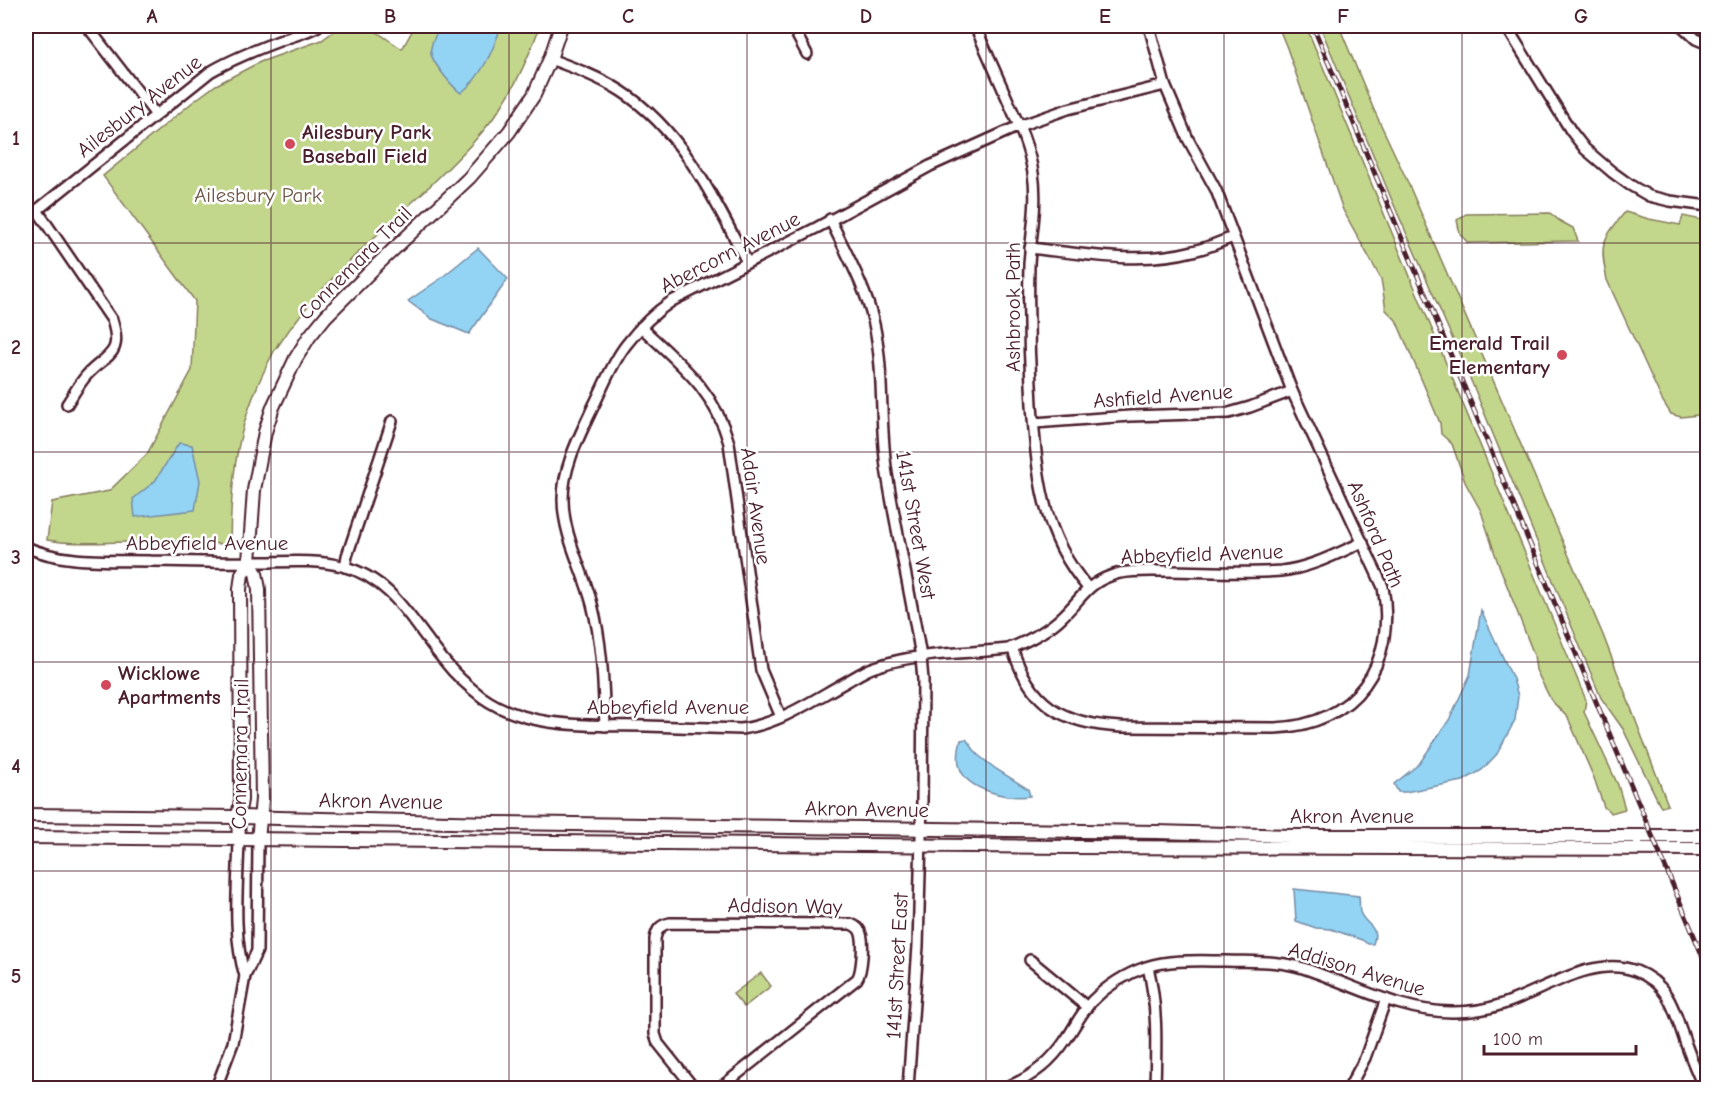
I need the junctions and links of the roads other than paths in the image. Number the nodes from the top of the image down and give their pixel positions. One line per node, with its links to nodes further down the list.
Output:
1 (87, 26): 13 (street)
2 (318, 26): 13 (street, Ailesbury Avenue)
3 (561, 26): 11 (street, Connemara Trail)
4 (792, 26): 10 (street)
5 (975, 26): 14 (street, Ashbrook Path)
6 (1149, 26): 12 (street, Ashford Path)
7 (1506, 26): 15 (street)
8 (1682, 26): 9 (street)
9 (1707, 45)
10 (807, 54)
11 (550, 58): 21 (street); 29 (street, Connemara Trail)
12 (1165, 85): 14 (street, Abercorn Avenue); 19 (street, Ashford Path)
13 (156, 115): 16 (street, Ailesbury Avenue)
14 (1019, 126): 18 (street, Abercorn Avenue); 20 (street, Ashbrook Path)
15 (1707, 206)
16 (37, 210): 17 (street, Ailesbury Avenue); 24 (street)
17 (26, 219)
18 (830, 219): 21 (street, Abercorn Avenue); 33 (street, 141st Street West)
19 (1233, 237): 20 (street); 23 (street, Ashford Path)
20 (1030, 248): 26 (street, Ashbrook Path)
21 (747, 262): 22 (street, Abercorn Avenue)
22 (641, 327): 34 (street, Adair Avenue); 35 (street, Abercorn Avenue)
23 (1292, 391): 26 (street, Ashfield Avenue); 27 (street, Ashford Path)
24 (67, 405)
25 (392, 421): 30 (street)
26 (1034, 423): 31 (street, Ashbrook Path)
27 (1363, 542): 31 (street, Abbeyfield Avenue); 32 (street, Ashford Path)
28 (26, 547): 29 (street, Abbeyfield Avenue)
29 (249, 562): 30 (street, Abbeyfield Avenue); 37 (street, Connemara Trail); 38 (street, Connemara Trail)
30 (345, 567): 35 (street, Abbeyfield Avenue)
31 (1088, 588): 32 (street, Abbeyfield Avenue)
32 (1012, 647): 33 (street, Abbeyfield Avenue)
33 (921, 657): 34 (street, Abbeyfield Avenue); 39 (street, 141st Street West)
34 (781, 717): 35 (street, Abbeyfield Avenue)
35 (605, 726)
36 (26, 815): 37 (street, Akron Avenue)
37 (238, 817): 38 (street, Akron Avenue); 42 (street, Connemara Trail)
38 (261, 818): 39 (street, Akron Avenue); 43 (street, Connemara Trail)
39 (921, 829): 40 (street, Akron Avenue); 44 (street, 141st Street West)
40 (1707, 836)
41 (26, 837): 42 (street, Akron Avenue)
42 (239, 840): 43 (street, Akron Avenue); 48 (street)
43 (258, 840): 44 (street, Akron Avenue); 48 (street)
44 (921, 846): 45 (street, Akron Avenue); 54 (street, 141st Street East)
45 (1707, 849)
46 (1030, 960): 50 (street)
47 (1148, 967): 49 (street, Addison Avenue); 50 (street, Addison Avenue); 56 (street)
48 (245, 976): 51 (street)
49 (1386, 999): 57 (street); 58 (street, Addison Avenue)
50 (1087, 1007): 55 (street, Addison Avenue)
51 (216, 1089)
52 (694, 1089): 53 (street, Addison Way)
53 (720, 1089)
54 (908, 1089)
55 (1004, 1089)
56 (1155, 1089)
57 (1349, 1089)
58 (1704, 1089)

